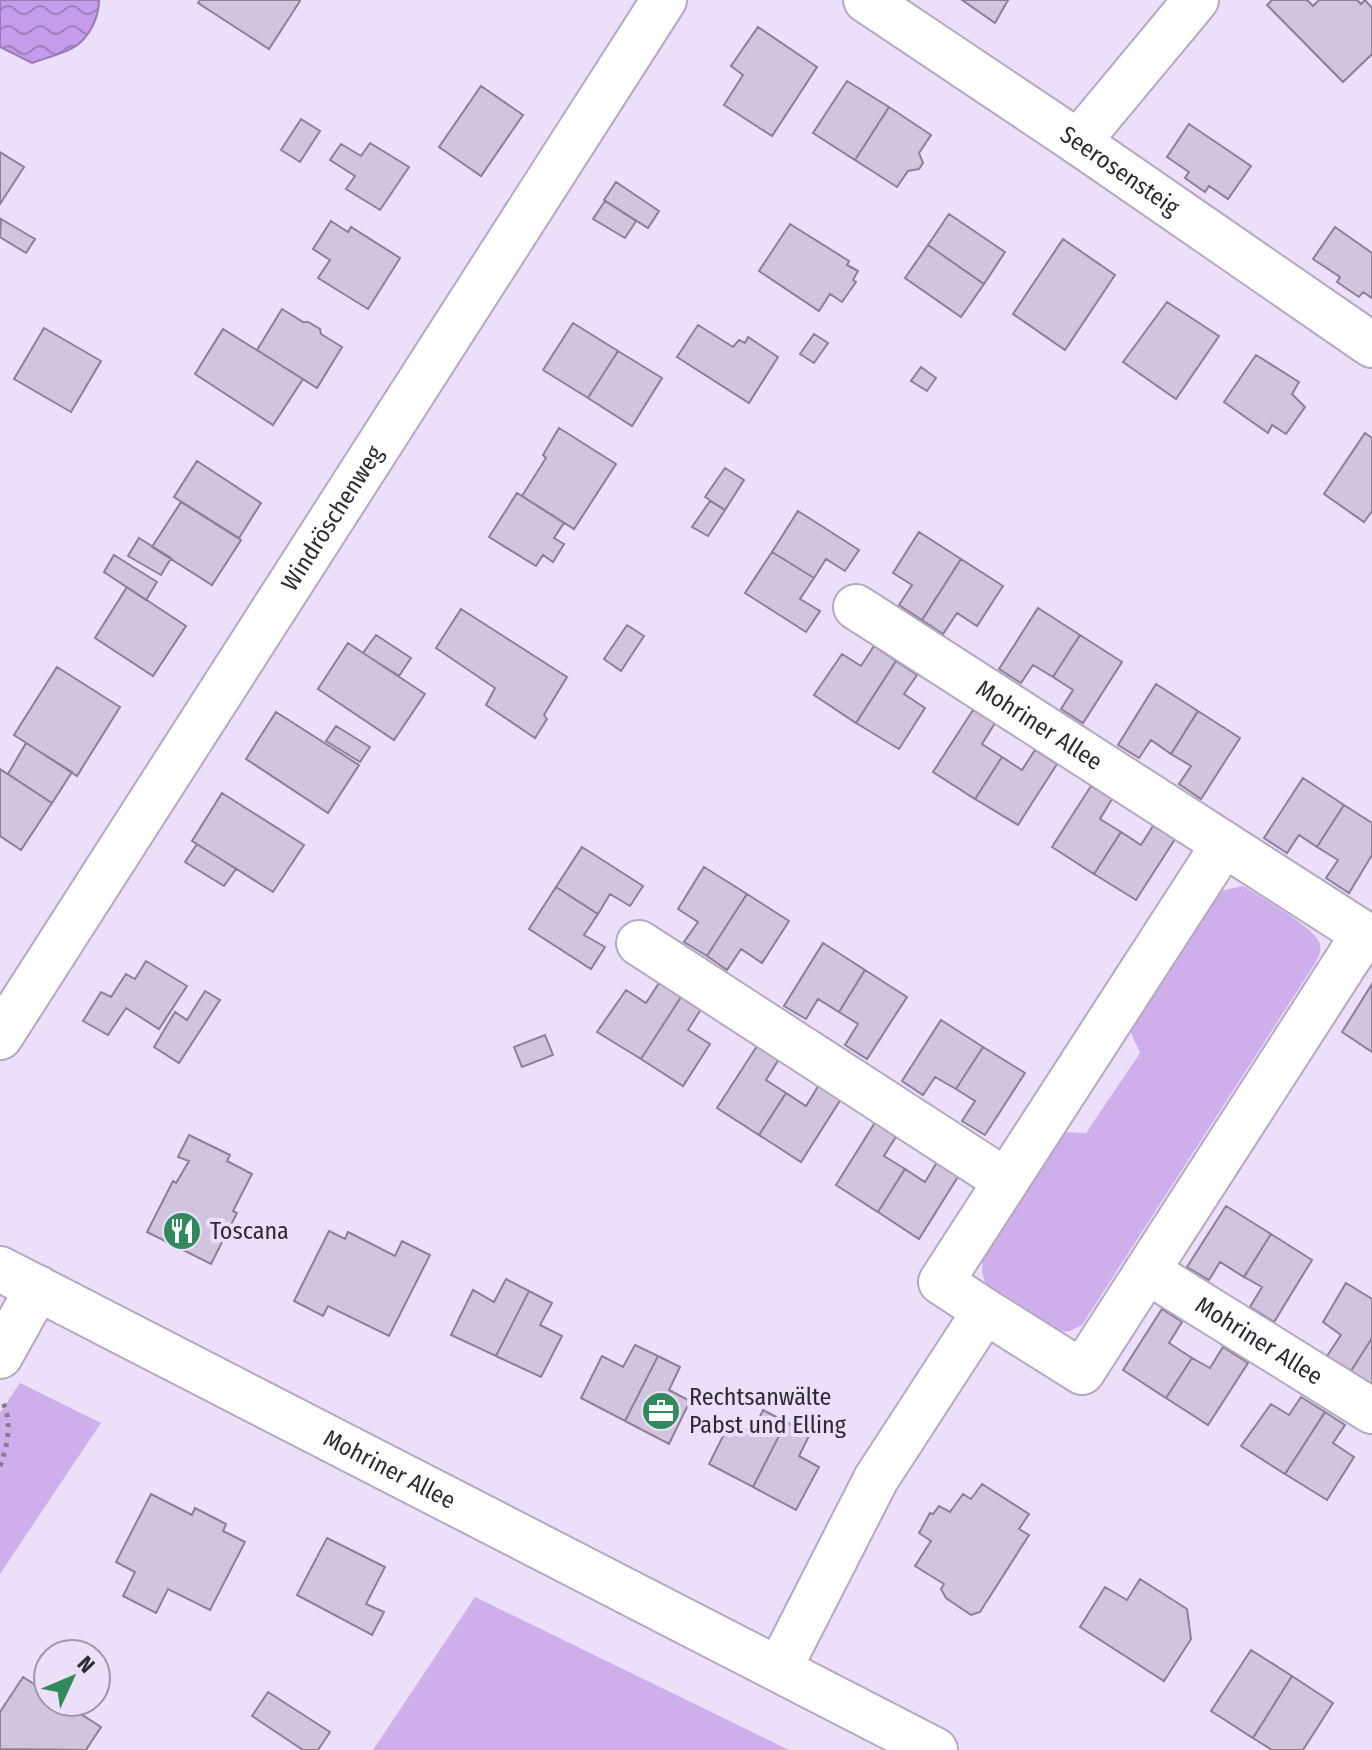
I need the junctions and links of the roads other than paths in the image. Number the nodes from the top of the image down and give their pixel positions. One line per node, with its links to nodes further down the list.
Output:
1 (664, 0): 10 (street, Windröschenweg)
2 (866, 0): 4 (street, Seerosensteig)
3 (1196, 0): 4 (street)
4 (1078, 142): 5 (street, Seerosensteig)
5 (1372, 345)
6 (856, 607): 7 (street, Mohriner Allee)
7 (1224, 844): 8 (street, Mohriner Allee); 11 (street, Mohriner Allee)
8 (1368, 937): 12 (street, Mohriner Allee)
9 (639, 943): 11 (street)
10 (0, 1037)
11 (1006, 1181): 14 (street, Mohriner Allee)
12 (1147, 1271): 14 (street, Mohriner Allee); 16 (street, Mohriner Allee)
13 (19, 1278): 15 (street); 17 (street, Mohriner Allee)
14 (985, 1311): 17 (street)
15 (0, 1356)
16 (1372, 1411)
17 (779, 1669): 18 (street, Mohriner Allee)
18 (935, 1750)

